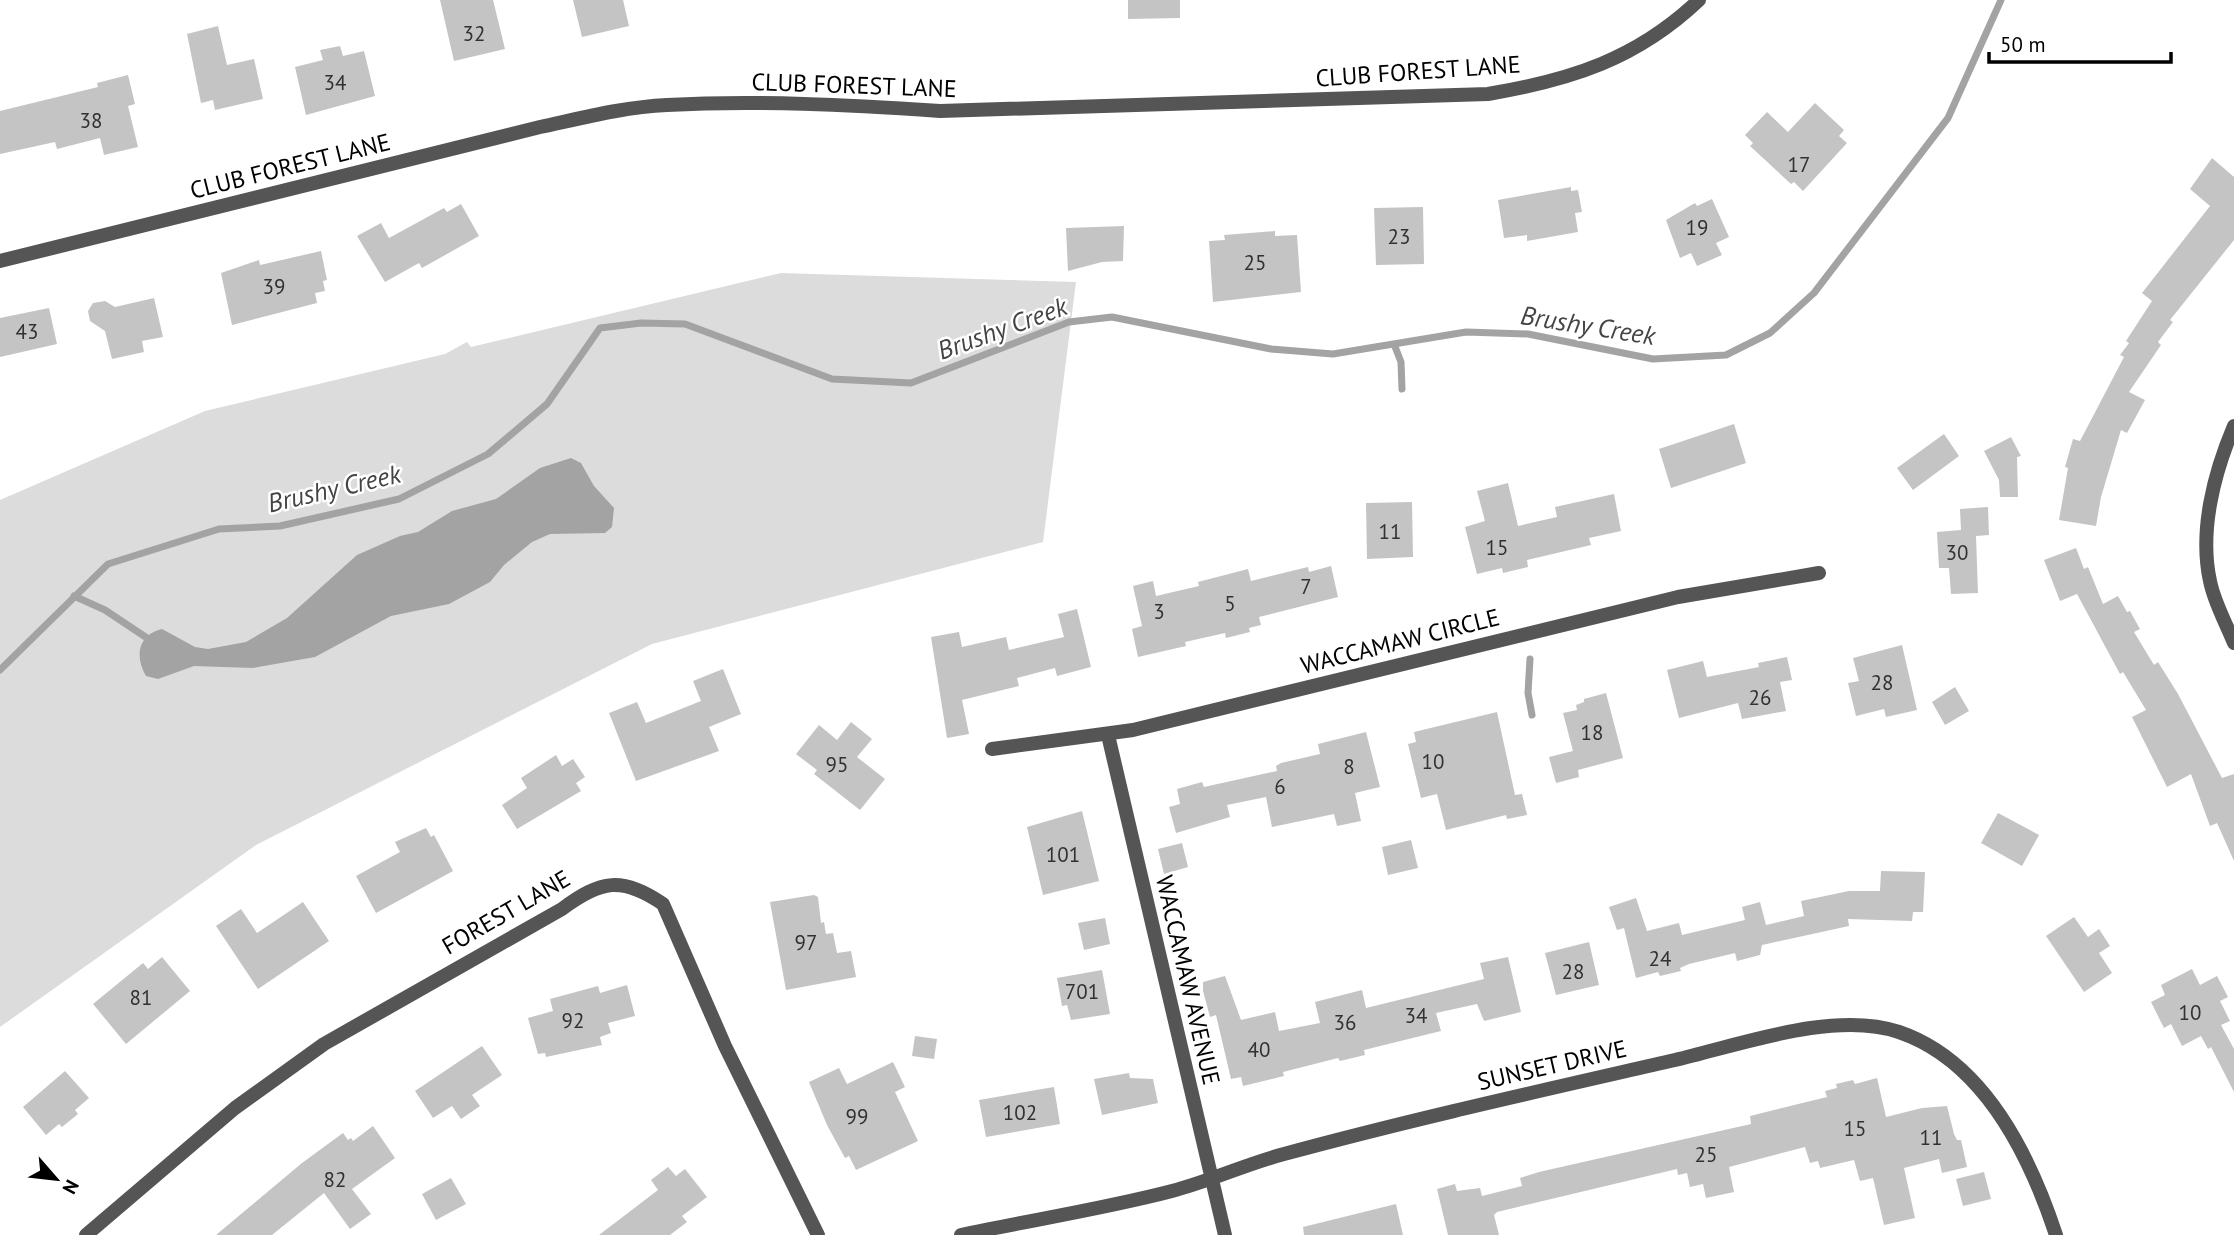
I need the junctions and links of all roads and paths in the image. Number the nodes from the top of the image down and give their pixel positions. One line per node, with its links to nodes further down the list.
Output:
1 (1699, 0): 2 (street, CLUB FOREST LANE)
2 (0, 261)
3 (2234, 426): 5 (street)
4 (1819, 573): 6 (street, WACCAMAW CIRCLE)
5 (2234, 643)
6 (1108, 735): 7 (street, WACCAMAW CIRCLE); 8 (street, WACCAMAW AVENUE)
7 (992, 749)
8 (1211, 1176): 11 (street, SUNSET DRIVE); 12 (street, WACCAMAW AVENUE); 13 (street, SUNSET DRIVE)
9 (86, 1235): 10 (street, FOREST LANE)
10 (817, 1235)
11 (961, 1235)
12 (1225, 1235)
13 (2056, 1235)

